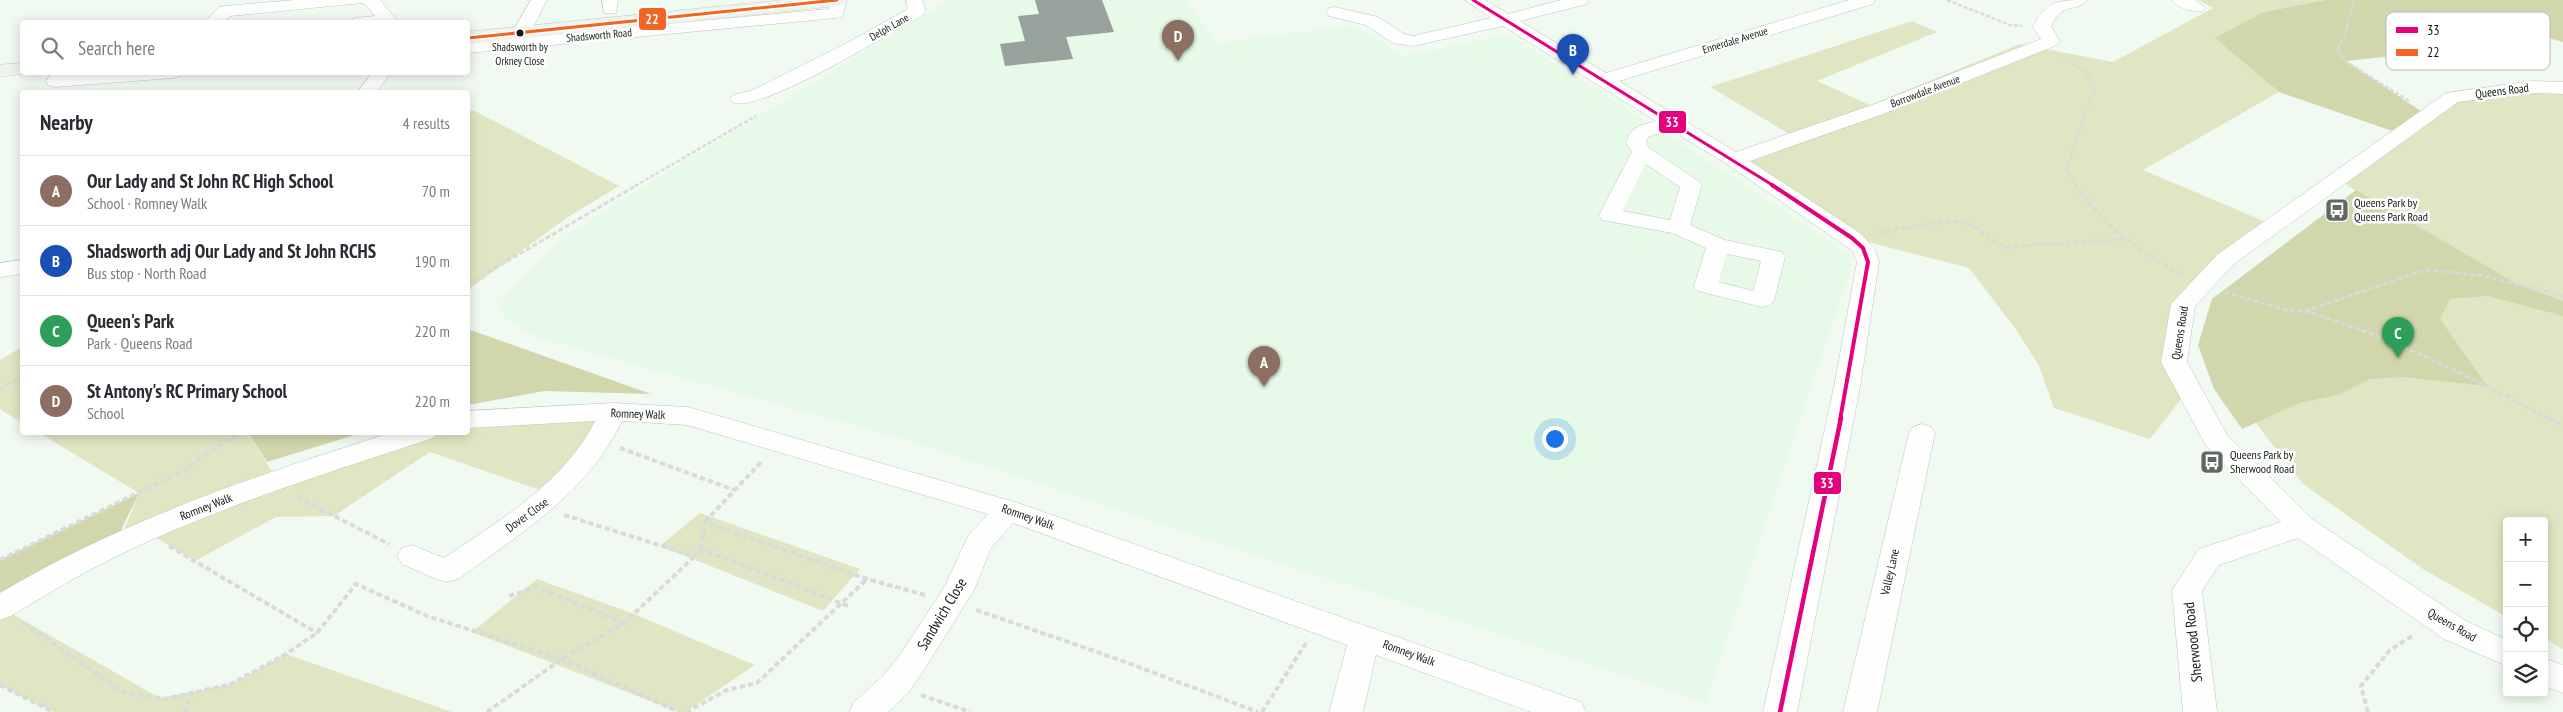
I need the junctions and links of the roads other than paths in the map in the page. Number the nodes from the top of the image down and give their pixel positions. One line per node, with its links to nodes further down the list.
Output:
1 (355, 0): 13 (street)
2 (368, 0): 14 (street)
3 (539, 0): 16 (street)
4 (838, 0): 16 (main road, Shadsworth Road); 18 (street, Shadsworth Road)
5 (914, 0): 27 (street, Delph Lane)
6 (1473, 0): 15 (street)
7 (1581, 0): 15 (street)
8 (1867, 0): 24 (street, Ennerdale Avenue)
9 (2079, 0): 30 (street, Borrowdale Avenue)
10 (2180, 0): 11 (street)
11 (2197, 7)
12 (1335, 12): 15 (street)
13 (220, 16)
14 (387, 20)
15 (1506, 20): 24 (street)
16 (521, 33): 17 (main road, Shadsworth Road)
17 (470, 38)
18 (470, 48)
19 (20, 69): 20 (main road)
20 (0, 71)
21 (61, 75): 22 (street)
22 (138, 75)
23 (380, 75): 26 (street)
24 (1603, 80): 28 (street)
25 (2563, 88): 40 (street, Queens Road)
26 (369, 90)
27 (740, 99)
28 (1671, 122): 29 (street); 30 (street)
29 (1642, 152): 31 (street); 31 (street)
30 (1734, 160): 50 (street)
31 (1678, 228): 32 (street)
32 (1718, 245)
33 (20, 267): 34 (street)
34 (0, 270)
35 (613, 412): 36 (street, Romney Walk); 39 (street, Romney Walk); 41 (street, Dover Close)
36 (470, 419)
37 (1922, 433): 51 (street, Valley Lane)
38 (415, 435): 42 (street, Romney Walk)
39 (1008, 510): 43 (street, Romney Walk); 47 (street, Sandwich Close)
40 (2302, 526): 44 (street, Queens Road); 52 (street, Sherwood Road)
41 (412, 556)
42 (1, 607)
43 (1365, 637): 48 (street); 49 (street, Romney Walk)
44 (2503, 652)
45 (2548, 673): 46 (street)
46 (2563, 680)
47 (866, 712)
48 (1346, 712)
49 (1569, 712)
50 (1780, 712)
51 (1860, 712)
52 (2200, 712)

